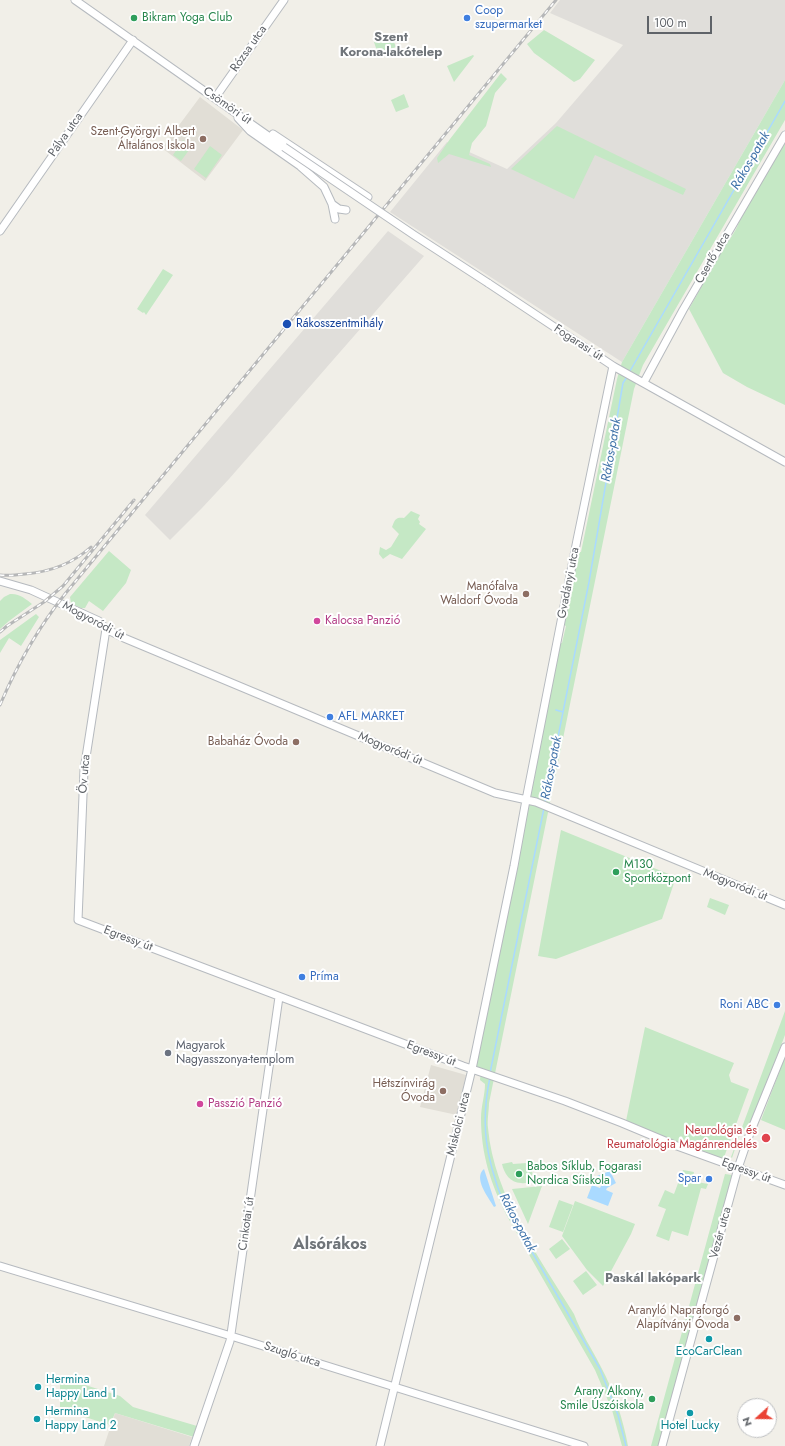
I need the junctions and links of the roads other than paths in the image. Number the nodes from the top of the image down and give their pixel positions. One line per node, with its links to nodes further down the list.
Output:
1 (75, 0): 3 (street, Csömöri út)
2 (284, 0): 4 (street, Rózsa utca)
3 (132, 40): 4 (street, Csömöri út); 12 (street, Pálya utca)
4 (215, 98): 5 (street, Csömöri út)
5 (228, 107): 7 (street); 8 (street); 10 (street, Csömöri út, bridge)
6 (785, 135): 15 (street, Csertő utca)
7 (368, 197)
8 (332, 204): 9 (street); 11 (street)
9 (346, 210)
10 (379, 212): 13 (street, Fogarasi út, bridge)
11 (335, 219)
12 (0, 231)
13 (613, 366): 14 (street, Fogarasi út); 16 (street, Gvadányi utca)
14 (625, 372): 15 (street, Fogarasi út); 16 (street)
15 (644, 382): 17 (street, Fogarasi út)
16 (609, 383): 20 (street, Gvadányi utca)
17 (785, 462)
18 (0, 581): 19 (street, Mogyoródi út)
19 (106, 629): 20 (street, Mogyoródi út); 22 (street, Öv utca)
20 (526, 800): 21 (street, Mogyoródi út); 25 (street, Miskolci utca)
21 (785, 906)
22 (78, 920): 23 (street, Egressy út)
23 (279, 997): 25 (street, Egressy út); 29 (street, Cinkotai út)
24 (785, 1047): 26 (street, Vezér utca)
25 (472, 1069): 26 (street, Egressy út); 30 (street, Miskolci utca)
26 (738, 1168): 27 (street, Egressy út); 34 (street, Vezér utca)
27 (785, 1185)
28 (0, 1266): 29 (street, Szugló utca)
29 (231, 1336): 30 (street, Szugló utca); 31 (street, Cinkotai út)
30 (394, 1387): 32 (street, Miskolci utca); 33 (street, Szugló utca)
31 (194, 1446)
32 (380, 1446)
33 (584, 1446)
34 (662, 1446)

